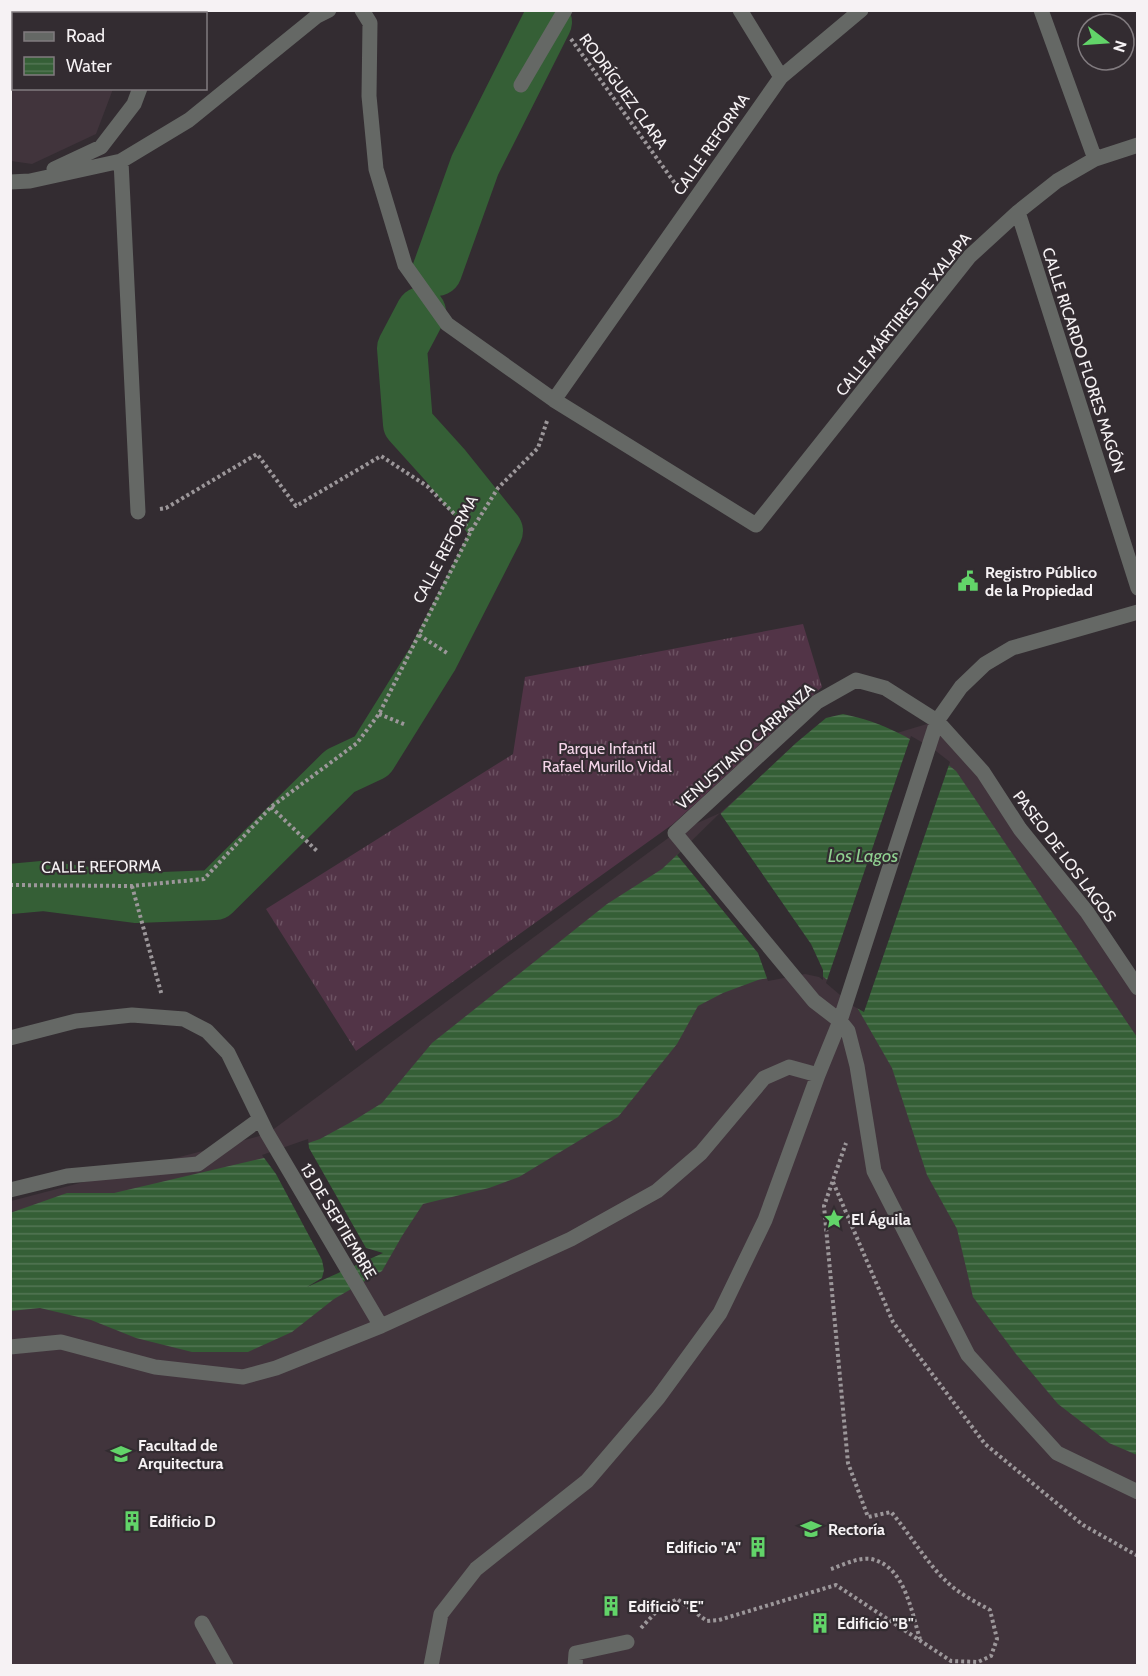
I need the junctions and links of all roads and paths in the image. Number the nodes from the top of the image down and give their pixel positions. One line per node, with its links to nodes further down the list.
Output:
1 (329, 10): 12 (street)
2 (362, 10): 17 (street)
3 (740, 10): 7 (street)
4 (861, 10): 7 (street, CALLE REFORMA)
5 (1041, 10): 11 (street)
6 (562, 16): 8 (street); 15 (path, RODRÍGUEZ CLARA)
7 (781, 77): 15 (street, CALLE REFORMA)
8 (521, 85)
9 (139, 90): 13 (street)
10 (1137, 145): 11 (street, CALLE MÁRTIRES DE XALAPA)
11 (1095, 159): 16 (street, CALLE MÁRTIRES DE XALAPA)
12 (121, 161): 13 (street); 18 (street)
13 (30, 181): 14 (street)
14 (10, 183)
15 (691, 205): 17 (street, CALLE REFORMA)
16 (1018, 212): 17 (street, CALLE MÁRTIRES DE XALAPA); 20 (street, CALLE RICARDO FLORES MAGÓN)
17 (554, 400): 19 (path, CALLE REFORMA)
18 (138, 512): 19 (path)
19 (471, 531): 22 (path, CALLE REFORMA)
20 (1137, 588)
21 (1137, 612): 25 (street)
22 (419, 635): 23 (path); 24 (path, CALLE REFORMA)
23 (447, 653)
24 (379, 714): 26 (path); 27 (path, CALLE REFORMA)
25 (937, 721): 31 (street, PASEO DE LOS LAGOS); 33 (street); 33 (street, VENUSTIANO CARRANZA)
26 (406, 725)
27 (271, 807): 28 (path); 30 (path, CALLE REFORMA)
28 (317, 851)
29 (10, 885): 30 (path, CALLE REFORMA)
30 (132, 886): 32 (path)
31 (1137, 987)
32 (167, 1017): 34 (street, 13 DE SEPTIEMBRE); 36 (street, 13 DE SEPTIEMBRE)
33 (840, 1021): 35 (street); 42 (street)
34 (10, 1038)
35 (818, 1075): 40 (street); 49 (street)
36 (263, 1126): 39 (street); 40 (street, 13 DE SEPTIEMBRE)
37 (848, 1138): 38 (path)
38 (833, 1181): 43 (path); 46 (path)
39 (10, 1190)
40 (381, 1326): 41 (street)
41 (10, 1347)
42 (1137, 1491)
43 (1137, 1556)
44 (831, 1569): 46 (path)
45 (201, 1623): 48 (street)
46 (920, 1640): 47 (path)
47 (627, 1642): 50 (street)
48 (226, 1665)
49 (431, 1665)
50 (575, 1665)

